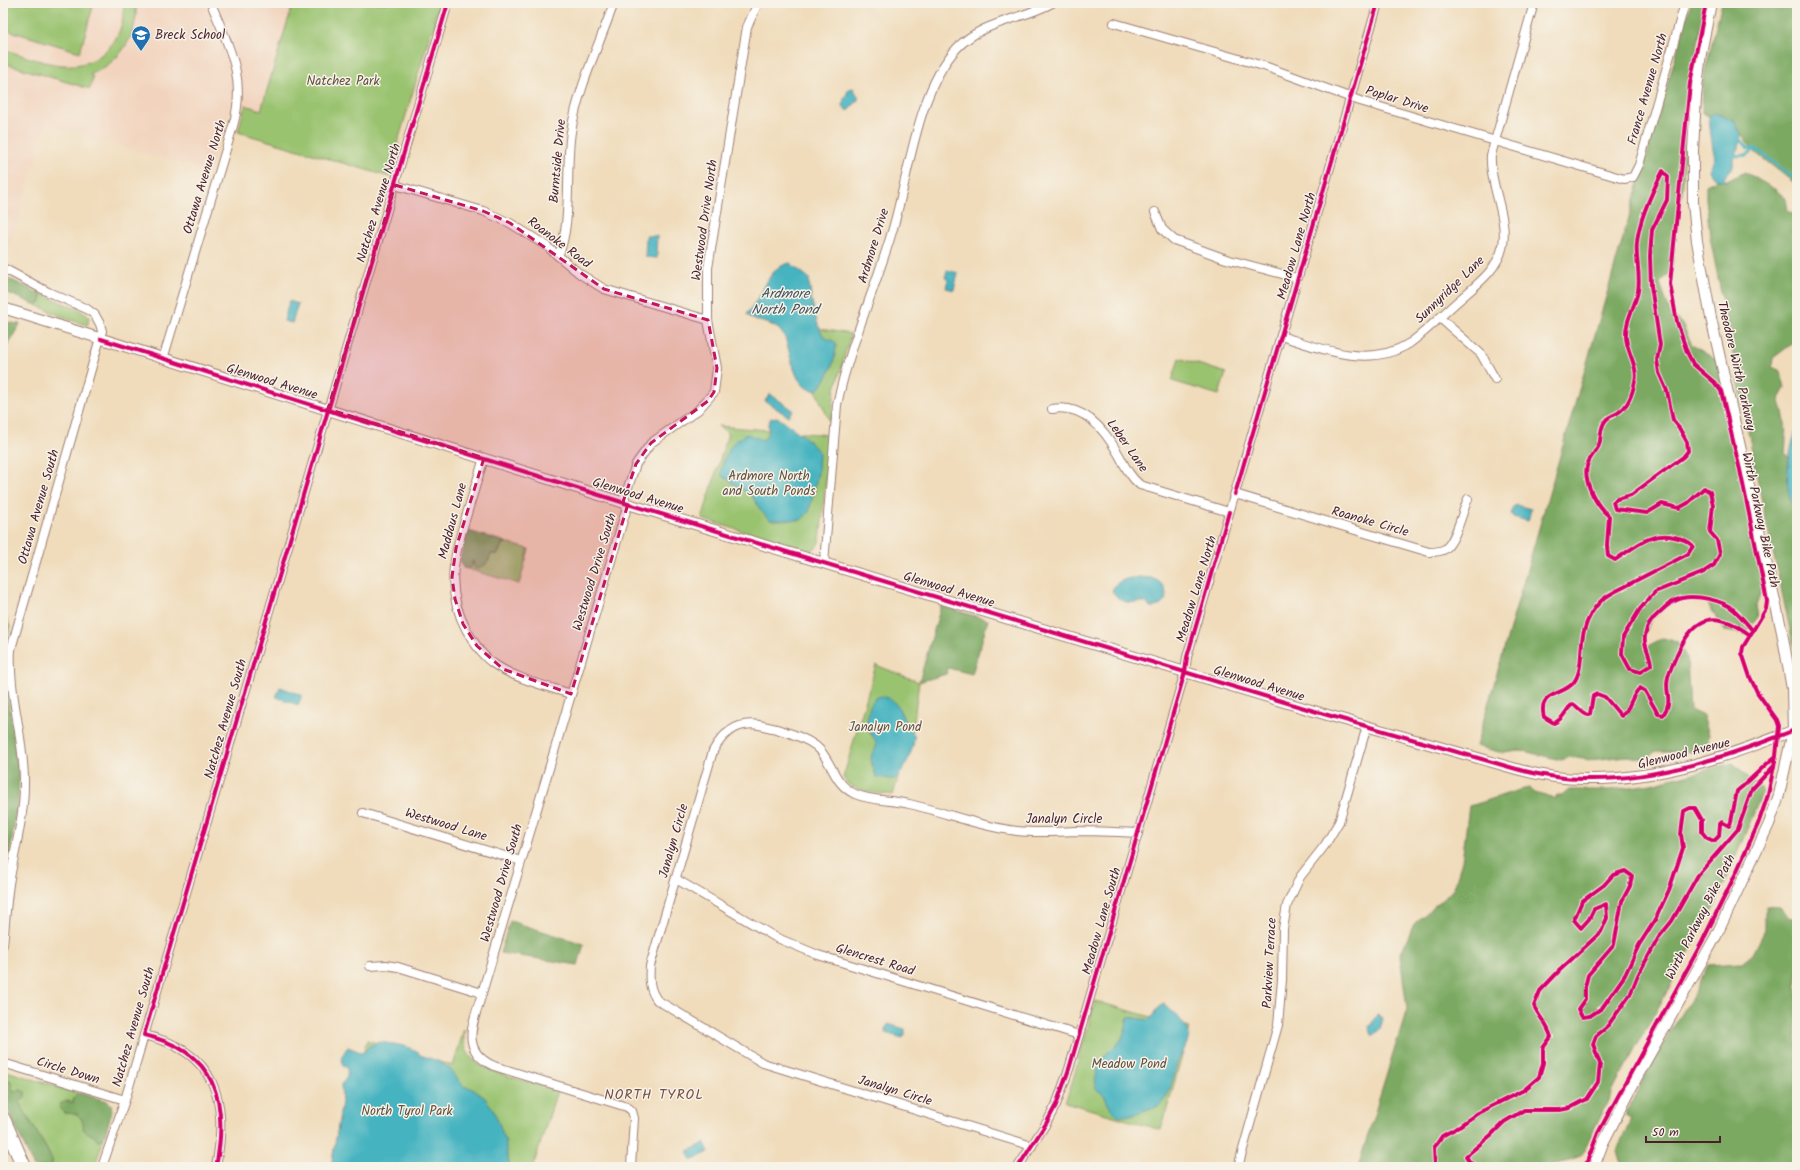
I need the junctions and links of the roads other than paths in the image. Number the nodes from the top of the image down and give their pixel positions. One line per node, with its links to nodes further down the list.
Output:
1 (211, 3): 24 (street, Ottawa Avenue North)
2 (448, 3): 14 (street, Natchez Avenue North)
3 (614, 3): 16 (street, Burntside Drive)
4 (758, 3): 21 (street, Westwood Drive North)
5 (1052, 3): 33 (street, Ardmore Drive)
6 (1378, 3): 11 (street, Meadow Lane North)
7 (1534, 3): 12 (street, Sunnyridge Lane)
8 (1685, 3): 13 (street, France Avenue North)
9 (1711, 3): 37 (street, Theodore Wirth Parkway)
10 (1114, 23): 11 (street, Poplar Drive)
11 (1350, 97): 12 (street, Poplar Drive); 18 (street, Meadow Lane North)
12 (1495, 141): 13 (street, Poplar Drive); 20 (street, Sunnyridge Lane)
13 (1630, 178)
14 (395, 185): 16 (street, Roanoke Road); 26 (street, Natchez Avenue North)
15 (1155, 212): 18 (street, Meadow Lane North)
16 (558, 256): 21 (street, Roanoke Road)
17 (3, 268): 23 (street)
18 (1298, 278): 22 (street, Meadow Lane North)
19 (3, 308): 23 (street, Glenwood Avenue)
20 (1440, 318): 22 (street, Sunnyridge Lane); 25 (street)
21 (708, 320): 31 (street, Westwood Drive North)
22 (1281, 336): 29 (street, Meadow Lane North)
23 (100, 339): 24 (street, Glenwood Avenue); 42 (street, Ottawa Avenue South)
24 (162, 359): 26 (street, Glenwood Avenue)
25 (1494, 379)
26 (328, 409): 28 (street, Glenwood Avenue); 45 (street, Natchez Avenue South)
27 (1052, 409): 32 (street, Leber Lane)
28 (484, 458): 31 (street, Glenwood Avenue); 35 (street, Maddaus Lane)
29 (1235, 494): 30 (street, Roanoke Circle); 32 (street, Meadow Lane North)
30 (1468, 499)
31 (625, 503): 33 (street, Glenwood Avenue); 35 (street, Westwood Drive South)
32 (1229, 512): 34 (street, Meadow Lane North)
33 (824, 563): 34 (street, Glenwood Avenue)
34 (1186, 672): 36 (street, Glenwood Avenue); 39 (street, Meadow Lane South)
35 (570, 694): 40 (street, Westwood Drive South)
36 (1367, 726): 37 (street, Glenwood Avenue); 58 (street, Parkview Terrace)
37 (1795, 730): 59 (street, Theodore Wirth Parkway)
38 (363, 813): 40 (street, Westwood Lane)
39 (1138, 833): 41 (street, Janalyn Circle); 46 (street, Meadow Lane South)
40 (521, 861): 44 (street, Westwood Drive South)
41 (676, 879): 46 (street, Glencrest Road); 51 (street, Janalyn Circle)
42 (3, 945)
43 (370, 966): 44 (street)
44 (482, 993): 56 (street, Westwood Drive South)
45 (144, 1035): 48 (street, Natchez Avenue South); 55 (street)
46 (1079, 1035): 51 (street, Meadow Lane South)
47 (4, 1064): 48 (street, Circle Down)
48 (125, 1100): 54 (street, Natchez Avenue South)
49 (3, 1119): 53 (highway)
50 (3, 1140): 52 (highway)
51 (1032, 1146): 57 (street, Meadow Lane South)
52 (14, 1167)
53 (24, 1167)
54 (102, 1167)
55 (216, 1167)
56 (631, 1167)
57 (1018, 1167)
58 (1238, 1167)
59 (1594, 1167)

